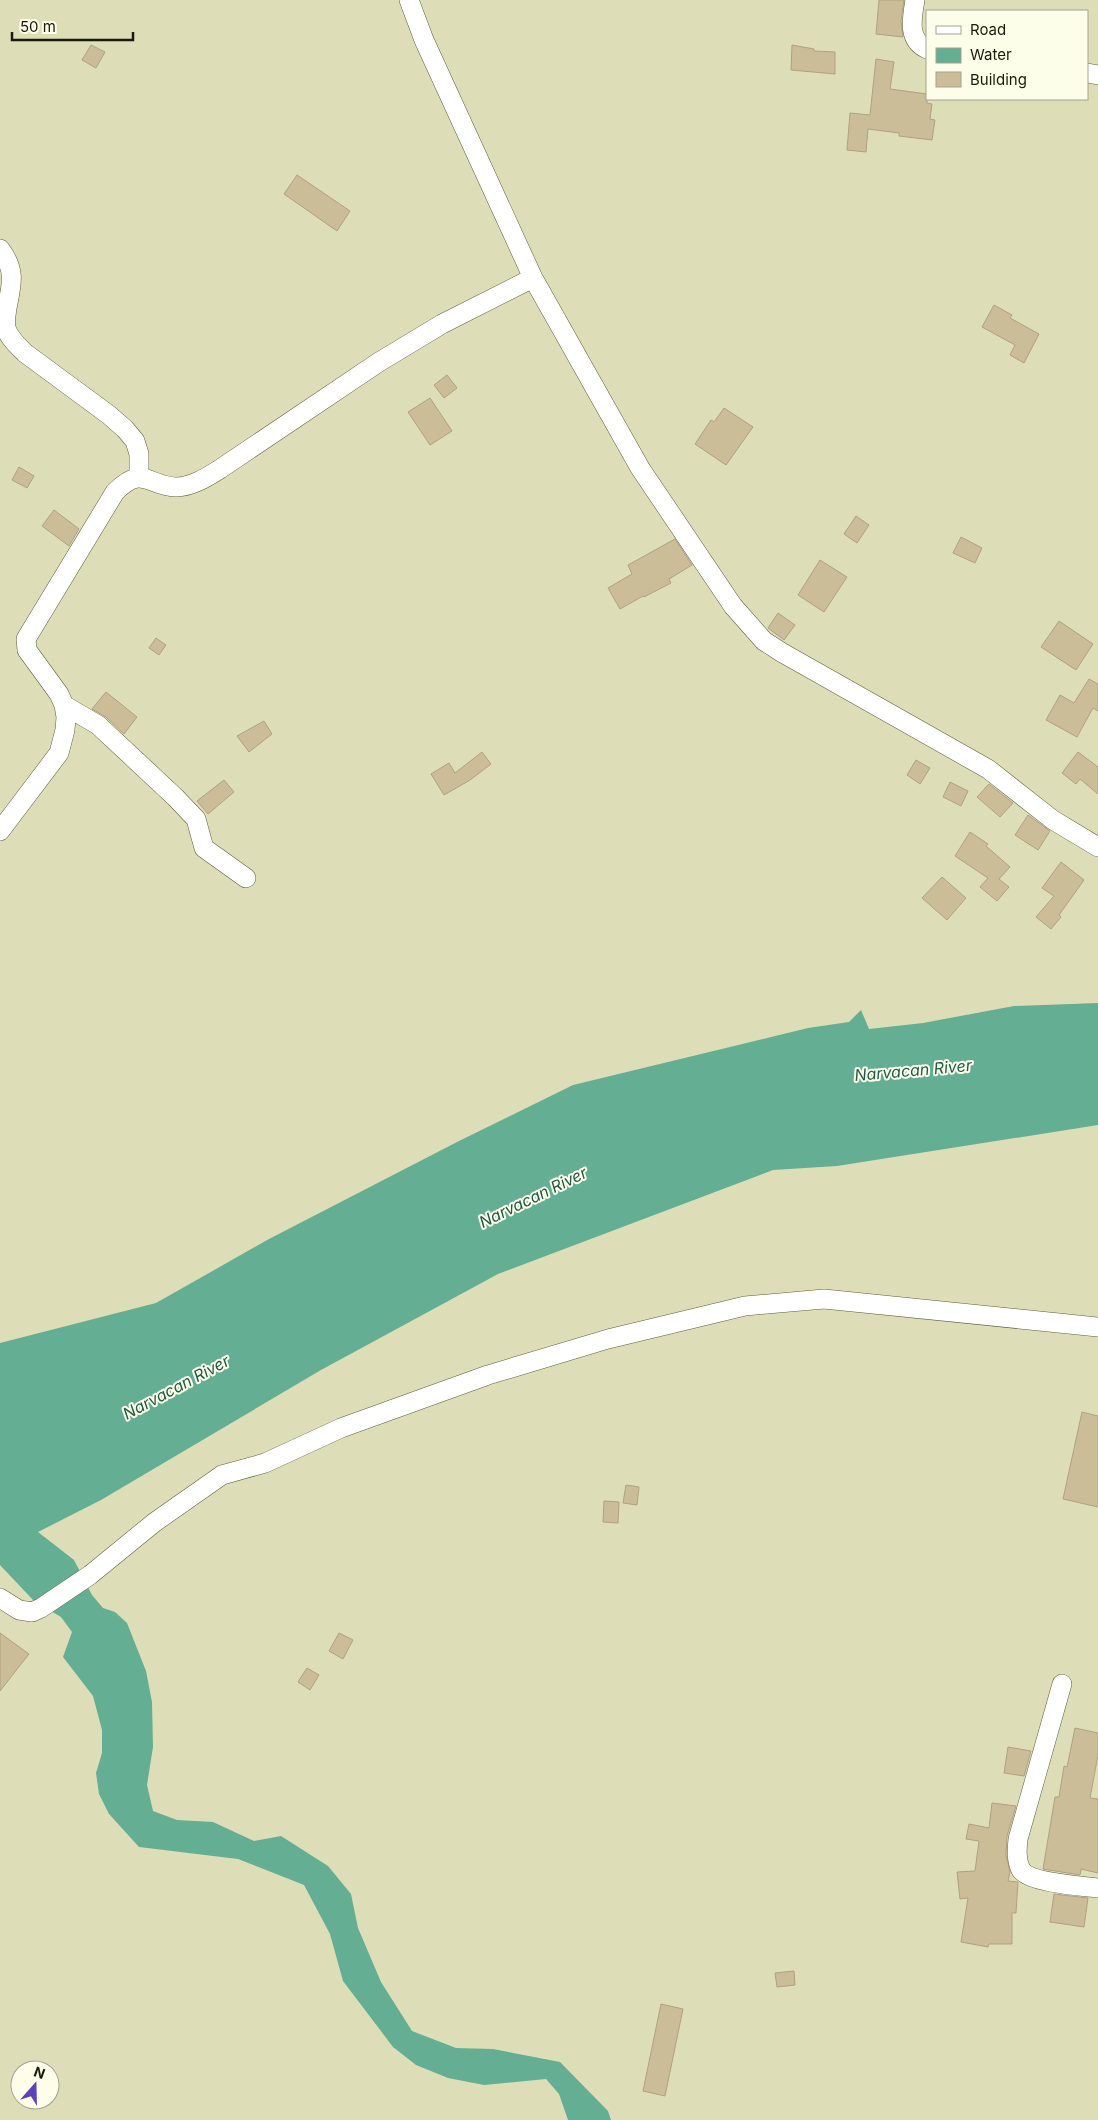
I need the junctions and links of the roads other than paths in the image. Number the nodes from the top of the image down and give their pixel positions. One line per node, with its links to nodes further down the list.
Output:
1 (409, 0): 5 (street)
2 (915, 0): 3 (street)
3 (926, 49)
4 (0, 249): 6 (street)
5 (533, 278): 6 (street); 9 (street)
6 (139, 477): 7 (street)
7 (64, 706): 8 (street); 10 (street)
8 (0, 832)
9 (1098, 847)
10 (246, 878)
11 (1098, 1327): 12 (street)
12 (0, 1598)
13 (1062, 1684): 14 (street)
14 (1098, 1888)

